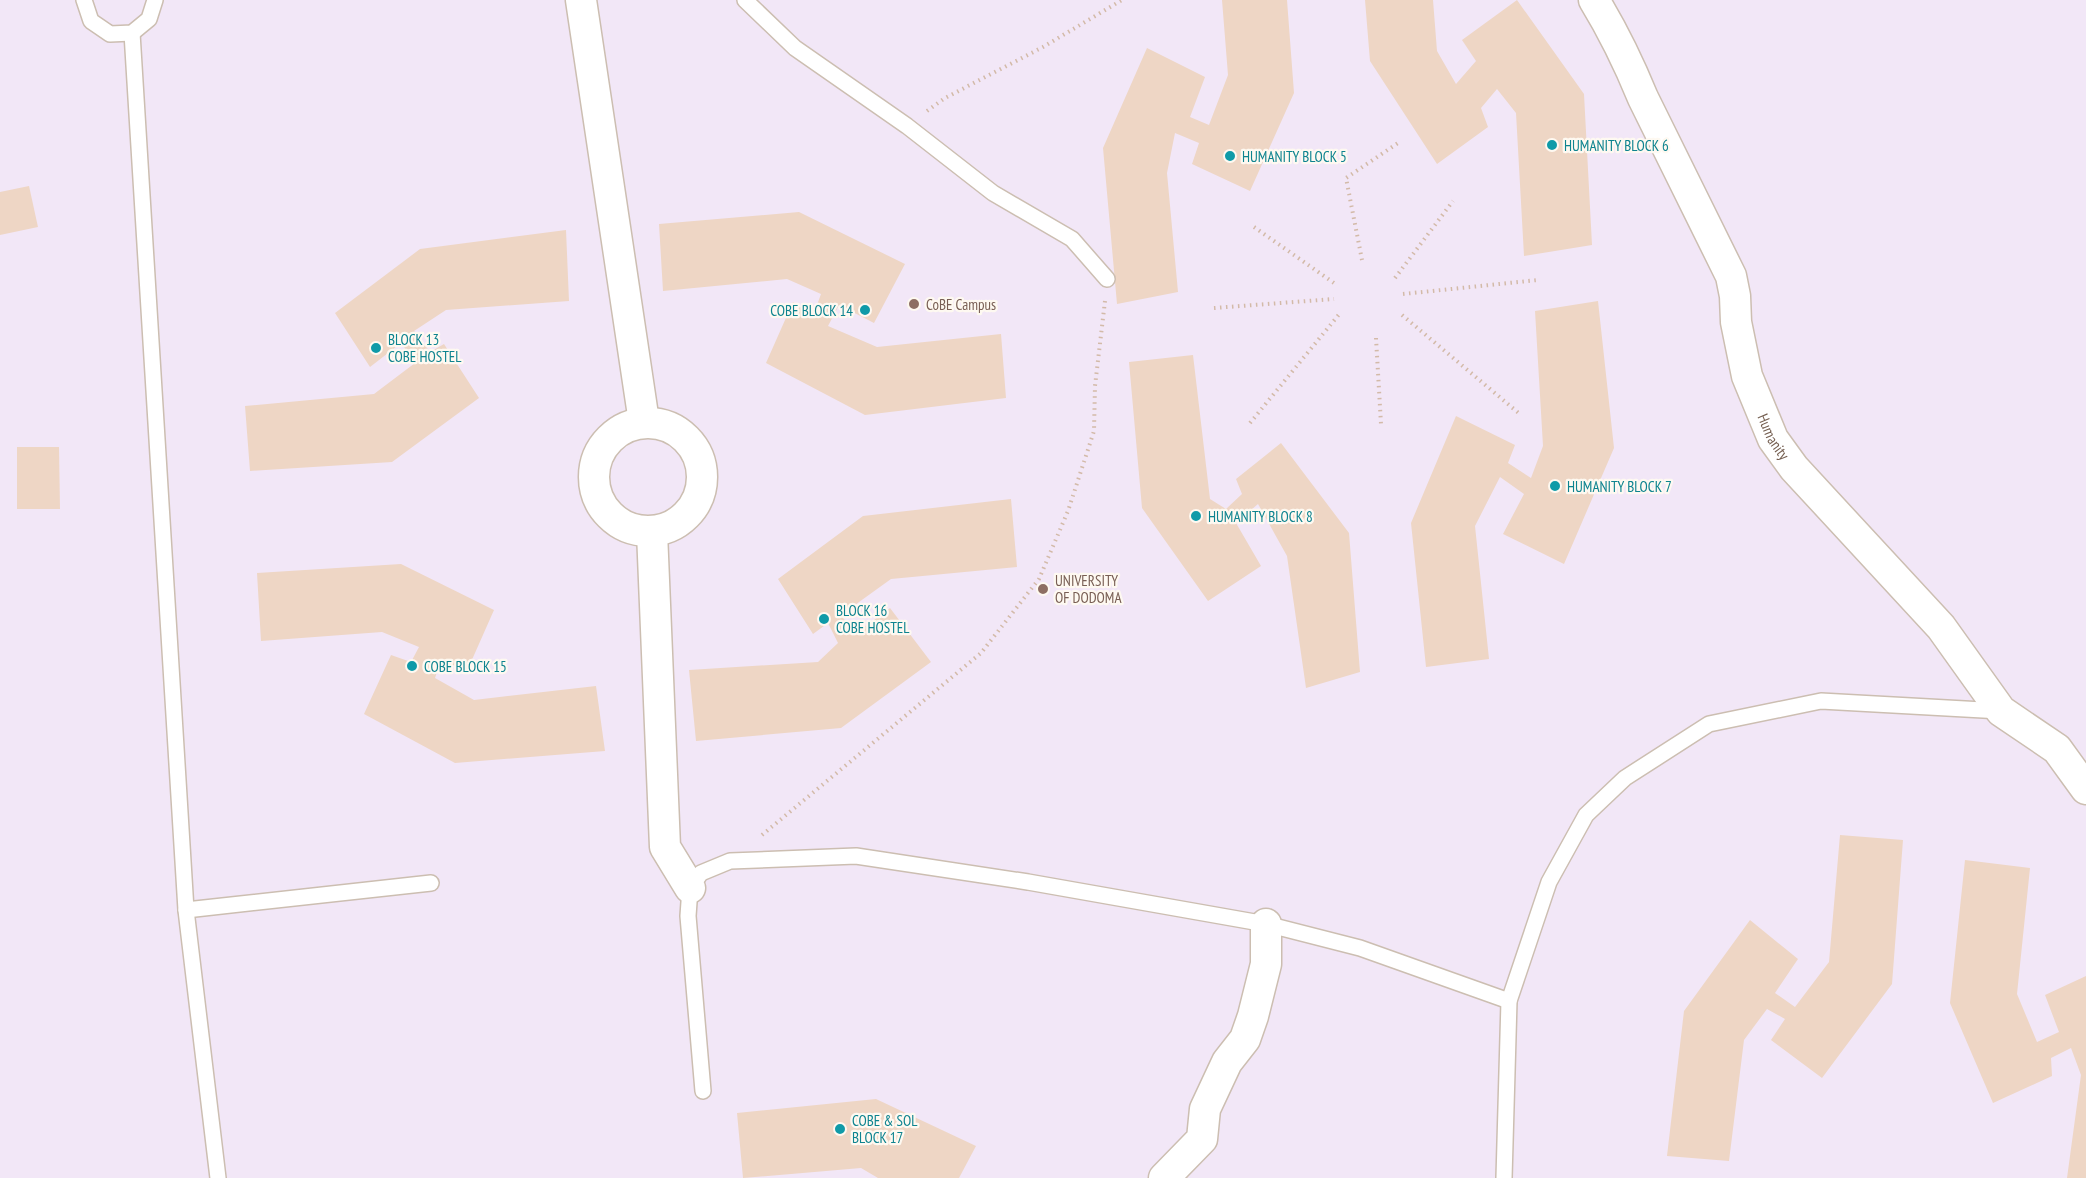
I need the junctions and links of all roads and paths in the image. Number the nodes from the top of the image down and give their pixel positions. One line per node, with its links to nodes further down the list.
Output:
1 (84, 0): 7 (lane)
2 (155, 0): 7 (lane)
3 (581, 0): 24 (street)
4 (746, 0): 8 (lane)
5 (1122, 0): 8 (path)
6 (1594, 0): 28 (street, Humanity)
7 (132, 33): 33 (lane)
8 (907, 126): 14 (lane)
9 (1398, 143): 12 (path)
10 (1454, 201): 13 (path)
11 (1254, 227): 16 (path)
12 (1362, 261)
13 (1395, 278)
14 (1107, 279): 30 (path)
15 (1538, 280): 17 (path)
16 (1334, 283)
17 (1403, 294)
18 (1334, 299): 19 (path)
19 (1214, 308)
20 (1341, 312): 25 (path)
21 (1402, 315): 23 (path)
22 (1376, 338): 26 (path)
23 (1521, 415)
24 (644, 422): 27 (street); 27 (street)
25 (1250, 423)
26 (1381, 424)
27 (652, 532): 32 (street)
28 (2001, 711): 29 (street, Humanity); 35 (lane)
29 (2086, 789)
30 (730, 861): 32 (lane); 34 (lane)
31 (431, 883): 33 (lane)
32 (690, 888): 36 (lane)
33 (186, 910): 37 (lane)
34 (1266, 924): 35 (lane); 38 (street)
35 (1509, 1001): 39 (lane)
36 (704, 1091)
37 (218, 1178)
38 (1164, 1178)
39 (1504, 1178)

